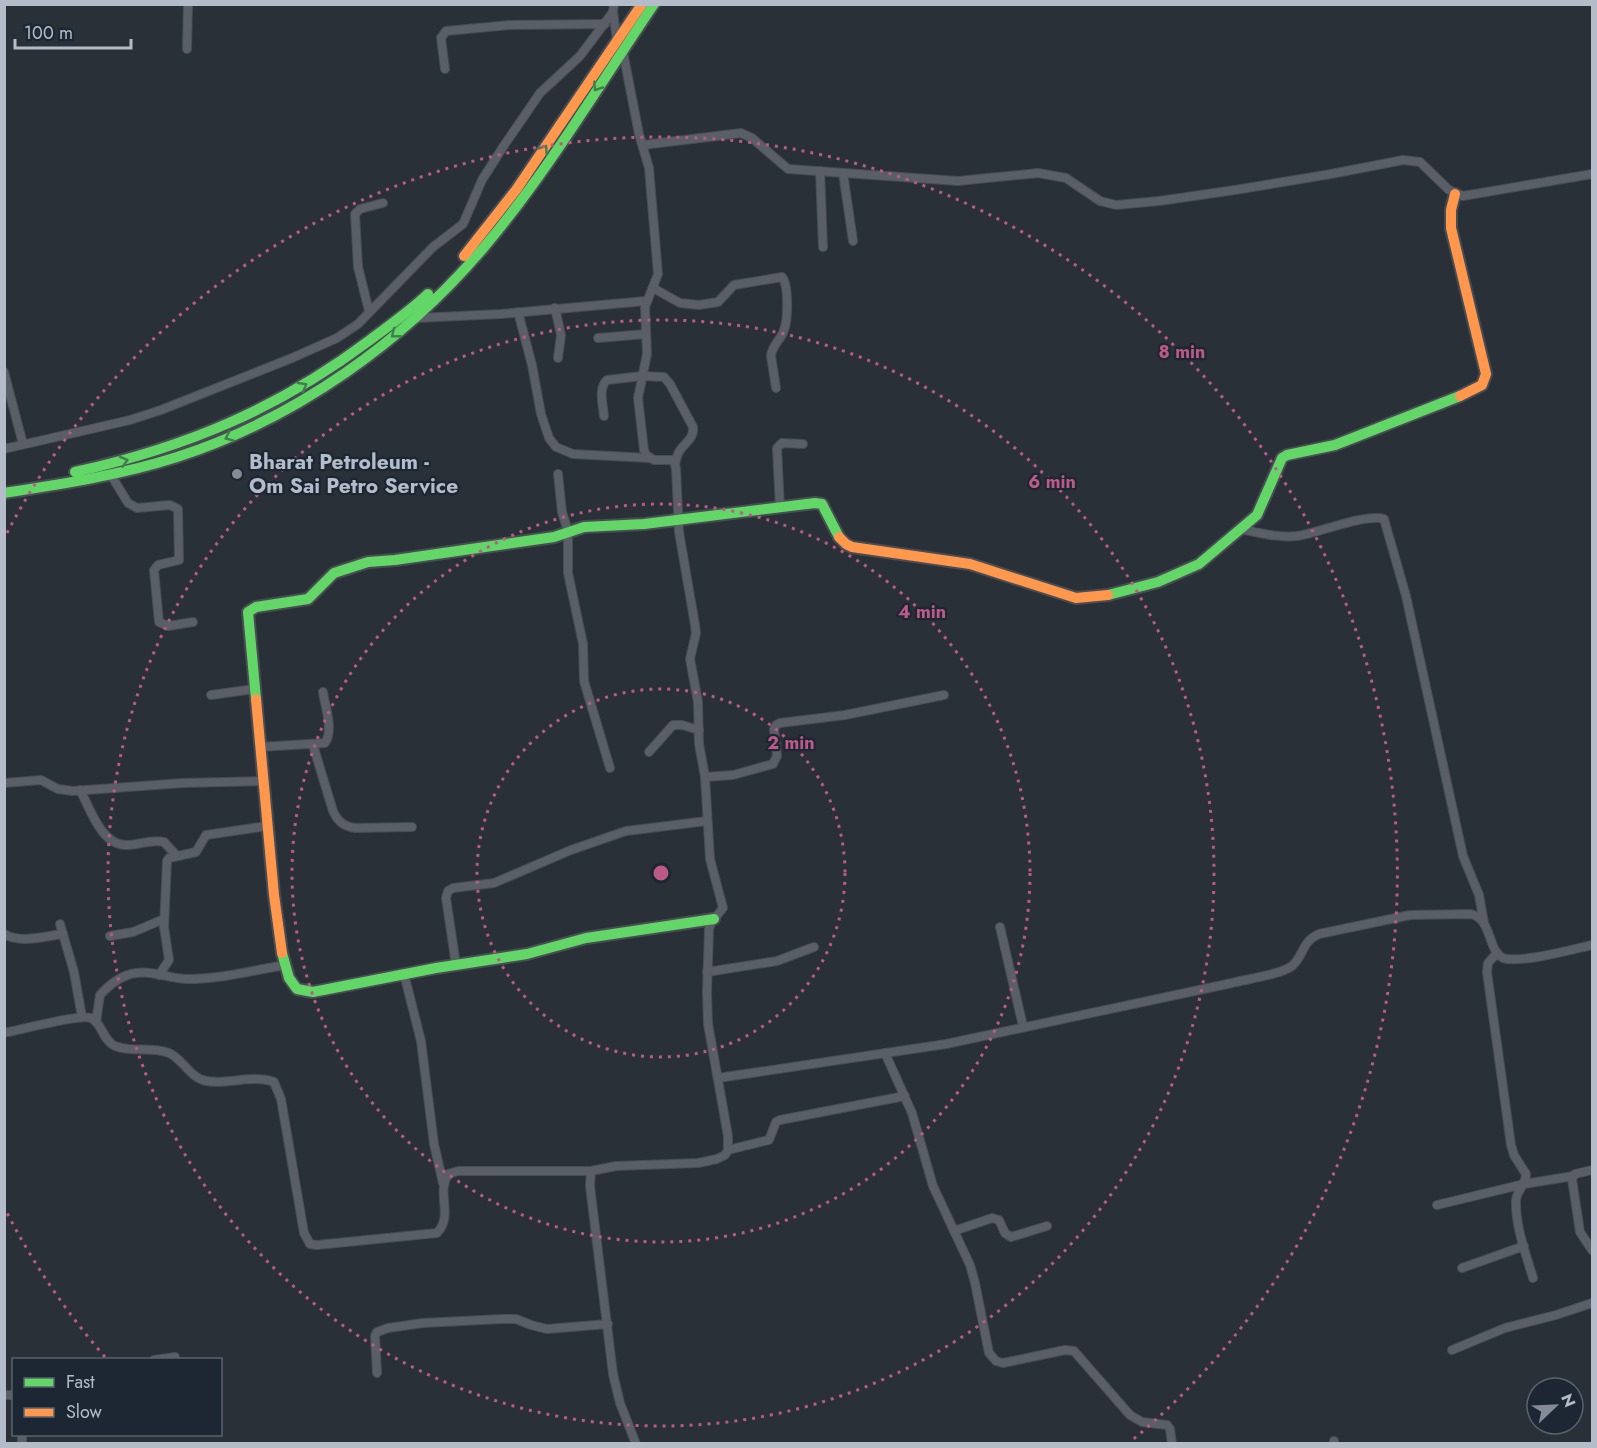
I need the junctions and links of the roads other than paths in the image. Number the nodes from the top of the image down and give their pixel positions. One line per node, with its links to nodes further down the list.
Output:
1 (188, 4): 7 (street)
2 (642, 4): 6 (main road)
3 (654, 4): 6 (main road)
4 (614, 8): 5 (street); 6 (street)
5 (605, 24): 8 (street); 20 (street)
6 (620, 46): 9 (street); 22 (main road, one-way to 22); 37 (main road, one-way to 6)
7 (187, 49)
8 (445, 69)
9 (643, 145): 10 (street); 17 (street)
10 (820, 171): 11 (street); 16 (street)
11 (843, 173): 13 (street); 15 (street)
12 (1593, 174): 13 (street)
13 (1455, 194): 41 (main road)
14 (383, 203): 20 (street)
15 (853, 241)
16 (823, 247)
17 (654, 288): 18 (street); 28 (street)
18 (646, 301): 19 (street); 23 (street)
19 (555, 308): 21 (street); 25 (street)
20 (369, 311): 30 (street)
21 (518, 312): 22 (street); 33 (street)
22 (416, 318): 36 (main road, one-way to 36)
23 (646, 334): 24 (street); 27 (street)
24 (598, 338)
25 (558, 358)
26 (4, 372): 30 (street)
27 (642, 376): 29 (street); 33 (street); 34 (street)
28 (776, 388)
29 (604, 416)
30 (23, 444): 32 (street)
31 (803, 444): 39 (street)
32 (4, 449)
33 (649, 458): 34 (street)
34 (675, 464): 40 (street)
35 (558, 474): 42 (street)
36 (111, 476): 38 (main road); 43 (street)
37 (4, 483)
38 (4, 493)
39 (780, 508): 40 (main road); 41 (main road)
40 (678, 519): 42 (main road); 48 (street)
41 (1241, 529): 64 (street)
42 (568, 531): 44 (main road); 52 (street)
43 (193, 622)
44 (254, 689): 47 (street); 50 (main road)
45 (323, 692): 49 (street)
46 (944, 694): 53 (street)
47 (212, 695)
48 (699, 730): 51 (street); 53 (street)
49 (313, 745): 50 (street); 59 (street)
50 (260, 747): 54 (main road)
51 (649, 752)
52 (610, 768)
53 (705, 777): 57 (street)
54 (263, 781): 56 (street); 58 (main road)
55 (4, 783): 56 (street)
56 (80, 790): 60 (street)
57 (707, 821): 62 (street); 73 (street)
58 (267, 826): 60 (street); 72 (main road)
59 (412, 827)
60 (177, 856): 61 (street)
61 (164, 919): 68 (street); 76 (street)
62 (714, 919): 73 (main road); 74 (street)
63 (60, 924): 67 (street)
64 (1485, 924): 71 (street); 79 (street)
65 (1000, 927): 79 (street)
66 (4, 934): 67 (street)
67 (63, 934): 77 (street)
68 (110, 936)
69 (1593, 945): 71 (street)
70 (814, 947): 74 (street)
71 (1497, 953): 89 (street)
72 (284, 965): 75 (main road); 76 (street)
73 (456, 965): 75 (main road)
74 (708, 972): 82 (street)
75 (404, 974): 88 (street)
76 (159, 975): 78 (street)
77 (82, 1017): 78 (street); 80 (street)
78 (96, 1022): 88 (street)
79 (1023, 1026): 81 (street)
80 (4, 1033)
81 (885, 1053): 82 (street); 83 (street)
82 (718, 1078): 84 (street)
83 (905, 1096): 84 (street); 92 (street)
84 (728, 1150): 86 (street)
85 (1593, 1170): 87 (street)
86 (591, 1171): 88 (street); 98 (street)
87 (1573, 1176): 89 (street); 94 (street)
88 (443, 1183)
89 (1524, 1184): 90 (street); 93 (street)
90 (1437, 1204)
91 (1047, 1226): 92 (street)
92 (954, 1231): 104 (street)
93 (1524, 1246): 95 (street); 96 (street)
94 (1593, 1250)
95 (1462, 1268)
96 (1533, 1278)
97 (1593, 1303): 99 (street)
98 (608, 1324): 102 (street); 103 (street)
99 (1452, 1350)
100 (175, 1357): 101 (street)
101 (164, 1358)
102 (377, 1373)
103 (636, 1443)
104 (1172, 1443)

